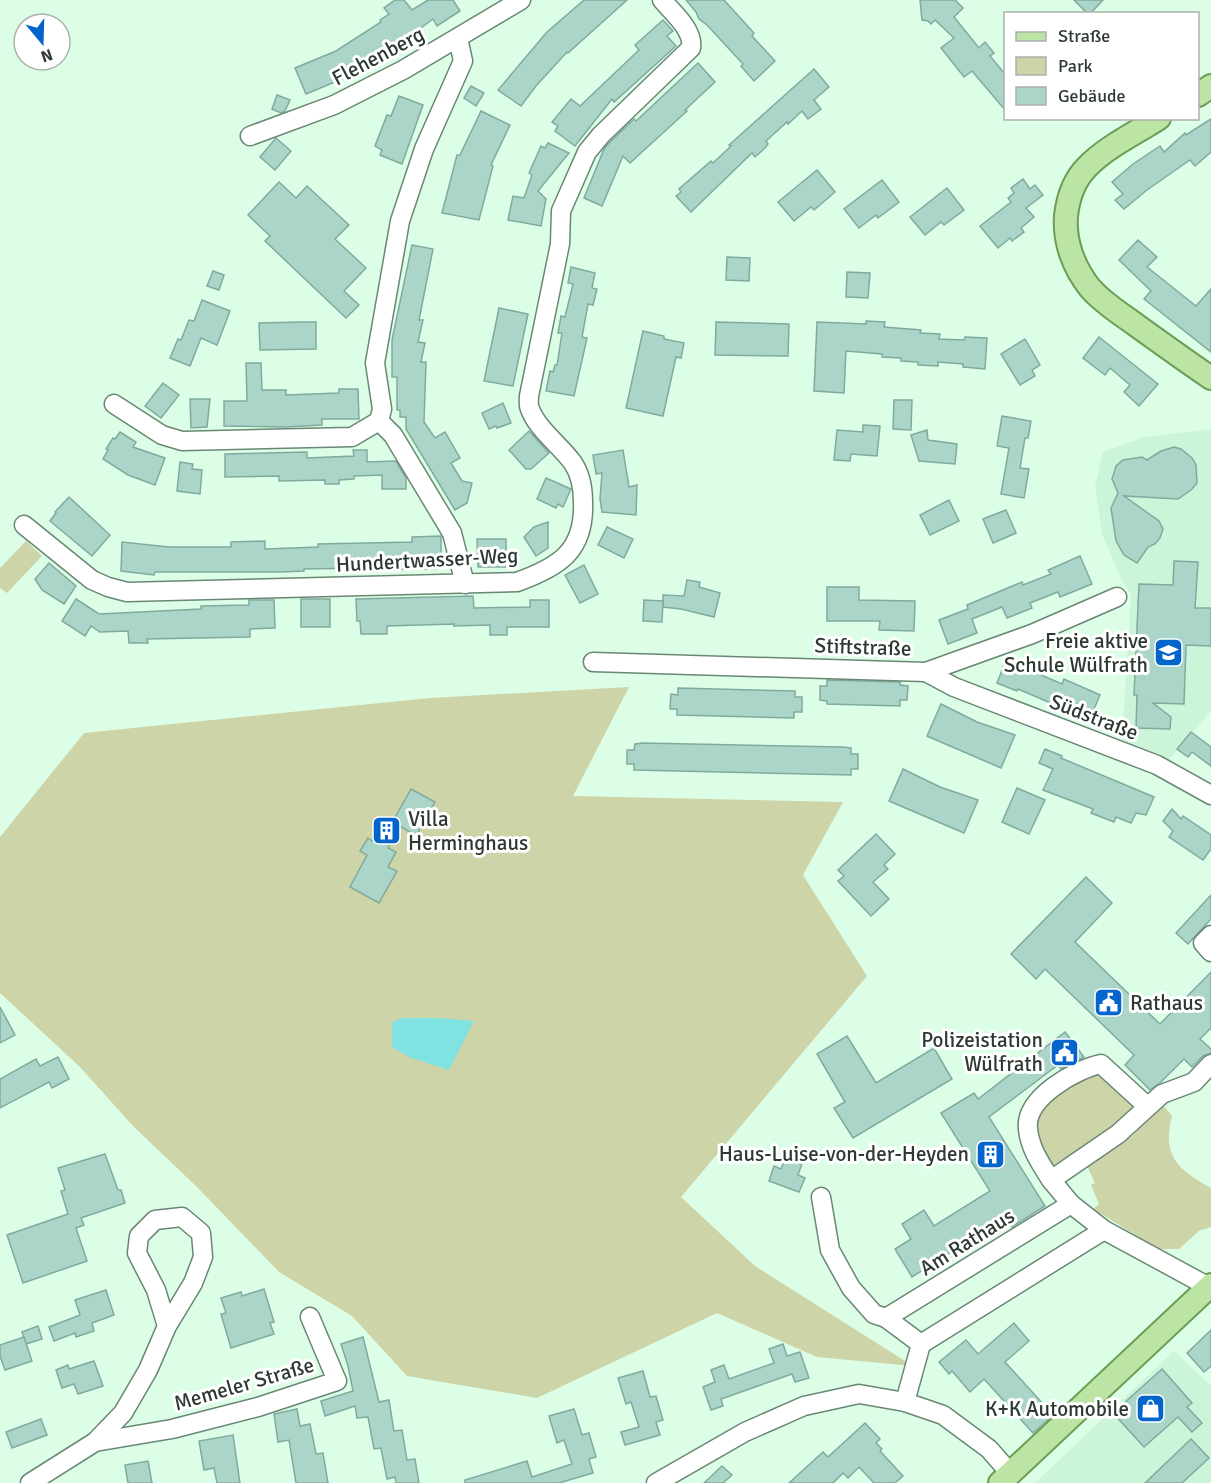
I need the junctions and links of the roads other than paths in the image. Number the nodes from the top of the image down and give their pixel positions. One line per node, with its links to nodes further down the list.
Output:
1 (521, 0): 3 (street, Flehenberg)
2 (662, 0): 10 (street, Hundertwasser-Weg)
3 (458, 38): 5 (street, Flehenberg); 8 (street)
4 (1156, 120): 6 (main road)
5 (249, 136)
6 (1211, 378)
7 (114, 404): 8 (street)
8 (379, 420): 10 (street)
9 (24, 525): 10 (street, Hundertwasser-Weg)
10 (465, 584)
11 (1118, 597): 13 (street, Stiftstraße)
12 (592, 662): 13 (street, Stiftstraße)
13 (926, 672): 14 (street, Südstraße)
14 (1211, 795)
15 (1211, 935): 16 (street)
16 (1211, 952)
17 (1211, 1064): 18 (street)
18 (1147, 1106): 19 (street); 19 (street)
19 (1051, 1180): 21 (street)
20 (821, 1197): 25 (street)
21 (1071, 1204): 22 (street); 25 (street, Am Rathaus)
22 (1104, 1230): 23 (street); 27 (street)
23 (1210, 1286): 31 (main road)
24 (310, 1317): 29 (street, Memeler Straße)
25 (886, 1318): 27 (street)
26 (167, 1326): 26 (street, Memeler Straße); 29 (street, Memeler Straße)
27 (921, 1344): 28 (street)
28 (905, 1402): 30 (street); 31 (street)
29 (95, 1442): 32 (street, Memeler Straße)
30 (675, 1478): 33 (street)
31 (1005, 1478)
32 (30, 1483)
33 (656, 1483)

